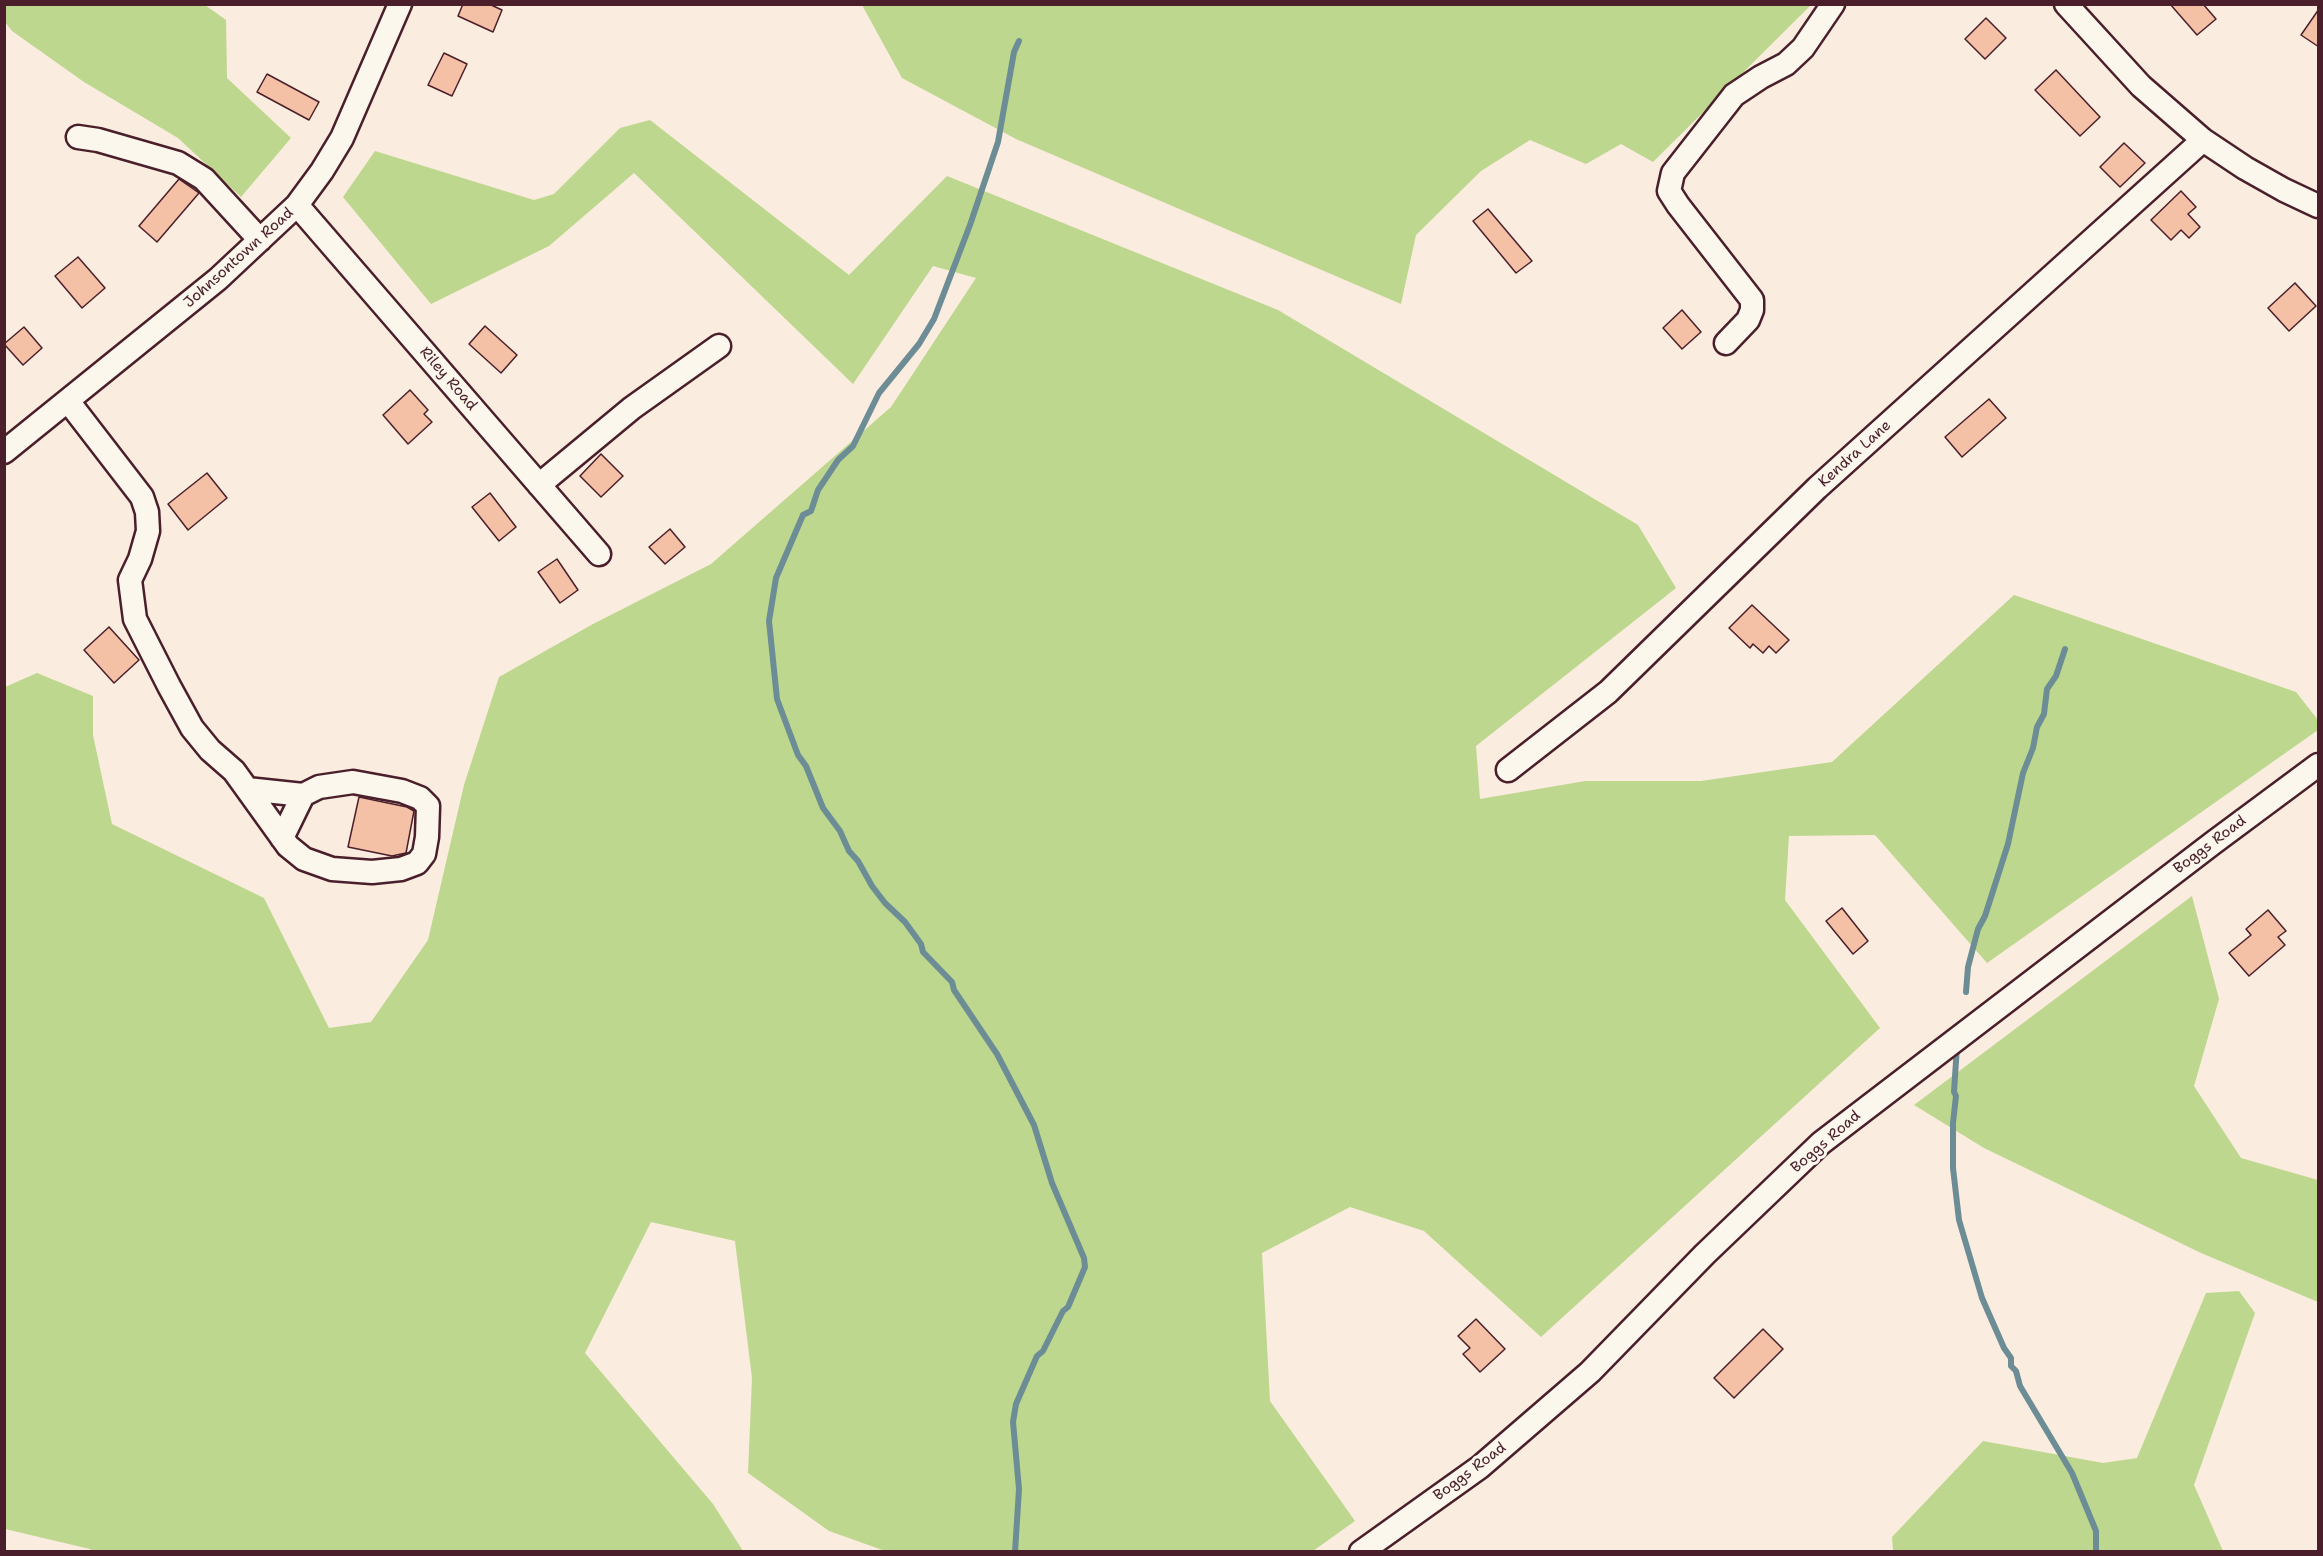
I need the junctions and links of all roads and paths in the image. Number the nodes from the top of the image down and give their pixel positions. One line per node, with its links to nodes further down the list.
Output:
1 (400, 4): 6 (street, Johnsontown Road)
2 (1833, 4): 9 (street)
3 (2066, 4): 5 (street)
4 (78, 137): 8 (street)
5 (2203, 140): 7 (street); 16 (street, Kendra Lane)
6 (297, 206): 8 (street, Johnsontown Road); 13 (street, Riley Road)
7 (2319, 206)
8 (260, 240): 11 (street, Johnsontown Road)
9 (1726, 343)
10 (719, 346): 13 (street)
11 (68, 401): 12 (street, Johnsontown Road); 17 (street)
12 (4, 452)
13 (539, 485): 14 (street, Riley Road)
14 (599, 554)
15 (2319, 765): 20 (street, Boggs Road)
16 (1508, 770)
17 (247, 789): 18 (street); 19 (street)
18 (303, 795): 19 (street); 19 (street)
19 (282, 838)
20 (1361, 1551)

